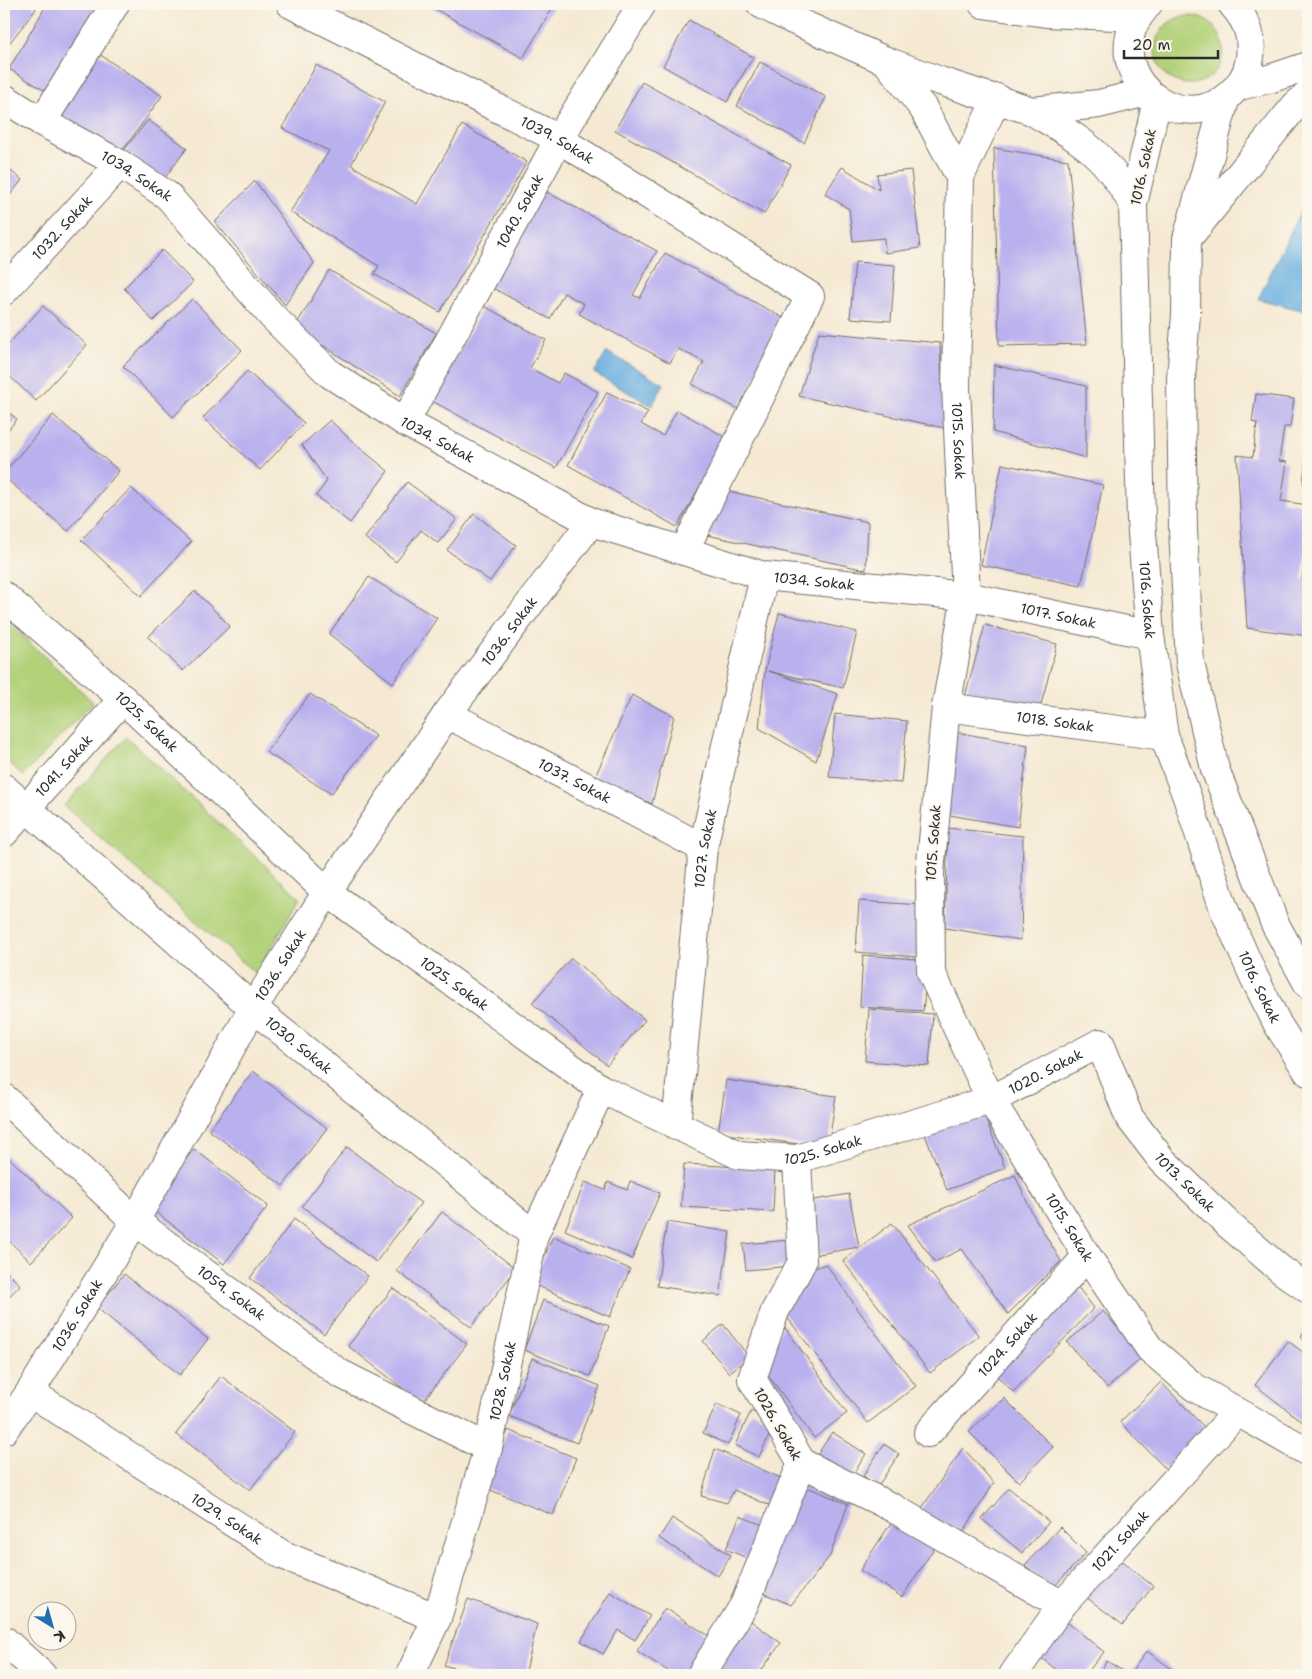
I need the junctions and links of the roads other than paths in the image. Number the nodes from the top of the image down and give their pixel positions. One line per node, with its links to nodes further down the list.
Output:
1 (115, 4): 17 (street)
2 (292, 4): 18 (street, 1039. Sokak)
3 (642, 4): 18 (street, 1040. Sokak)
4 (761, 4): 9 (street)
5 (983, 4): 7 (street)
6 (1232, 4): 11 (street)
7 (1058, 8): 8 (street)
8 (1143, 10): 13 (street)
9 (886, 61): 15 (street); 20 (street)
10 (1308, 66): 11 (street)
11 (1232, 93): 13 (street); 22 (street)
12 (1308, 94): 22 (street)
13 (1152, 96): 16 (street); 21 (street, 1016. Sokak)
14 (4, 98): 17 (street, 1034. Sokak)
15 (998, 98): 16 (street); 20 (street, 1015. Sokak)
16 (1032, 110): 21 (street)
17 (42, 122): 19 (street, 1034. Sokak)
18 (559, 139): 24 (street, 1040. Sokak); 26 (street, 1039. Sokak)
19 (120, 164): 23 (street, 1032. Sokak); 24 (street, 1034. Sokak)
20 (960, 177): 29 (street, 1015. Sokak)
21 (1133, 204): 30 (street, 1016. Sokak)
22 (1187, 239): 40 (street)
23 (4, 291)
24 (405, 422): 25 (street, 1034. Sokak)
25 (591, 522): 26 (street, 1034. Sokak); 33 (street, 1036. Sokak)
26 (684, 551): 27 (street, 1034. Sokak)
27 (764, 576): 29 (street, 1034. Sokak); 38 (street, 1027. Sokak)
28 (4, 596): 31 (street, 1025. Sokak)
29 (966, 596): 30 (street, 1017. Sokak); 32 (street, 1015. Sokak)
30 (1150, 635): 34 (street, 1016. Sokak)
31 (123, 699): 36 (street, 1041. Sokak); 39 (street, 1025. Sokak)
32 (946, 707): 34 (street, 1018. Sokak); 46 (street, 1015. Sokak)
33 (447, 714): 38 (street, 1037. Sokak); 39 (street, 1036. Sokak)
34 (1164, 736): 43 (street, 1016. Sokak)
35 (4, 788): 36 (street, 1030. Sokak)
36 (27, 808): 37 (street, 1041. Sokak); 41 (street, 1030. Sokak)
37 (4, 833)
38 (703, 848): 47 (street, 1027. Sokak)
39 (327, 892): 41 (street, 1036. Sokak); 44 (street, 1025. Sokak)
40 (1308, 984)
41 (253, 1008): 49 (street, 1036. Sokak); 50 (street, 1030. Sokak)
42 (1100, 1043): 46 (street, 1020. Sokak); 52 (street, 1013. Sokak)
43 (1308, 1072)
44 (601, 1089): 47 (street, 1025. Sokak); 50 (street, 1028. Sokak)
45 (4, 1098): 49 (street, 1059. Sokak)
46 (991, 1100): 48 (street, 1025. Sokak); 51 (street, 1015. Sokak)
47 (676, 1126): 48 (street, 1025. Sokak)
48 (797, 1159): 59 (street, 1026. Sokak)
49 (135, 1221): 53 (street, 1036. Sokak); 57 (street, 1059. Sokak)
50 (534, 1235): 57 (street, 1028. Sokak)
51 (1087, 1256): 54 (street, 1015. Sokak); 56 (street, 1024. Sokak)
52 (1308, 1289)
53 (30, 1392): 55 (street, 1036. Sokak); 61 (street, 1029. Sokak)
54 (1237, 1412): 58 (street, 1015. Sokak); 60 (street, 1021. Sokak)
55 (4, 1430)
56 (928, 1433)
57 (488, 1448): 61 (street, 1028. Sokak)
58 (1308, 1452)
59 (802, 1462): 60 (street); 66 (street, 1026. Sokak)
60 (1062, 1605): 63 (street, 1021. Sokak)
61 (437, 1618): 65 (street, 1028. Sokak)
62 (4, 1640): 64 (street)
63 (1025, 1672)
64 (42, 1675)
65 (410, 1675)
66 (701, 1675)

